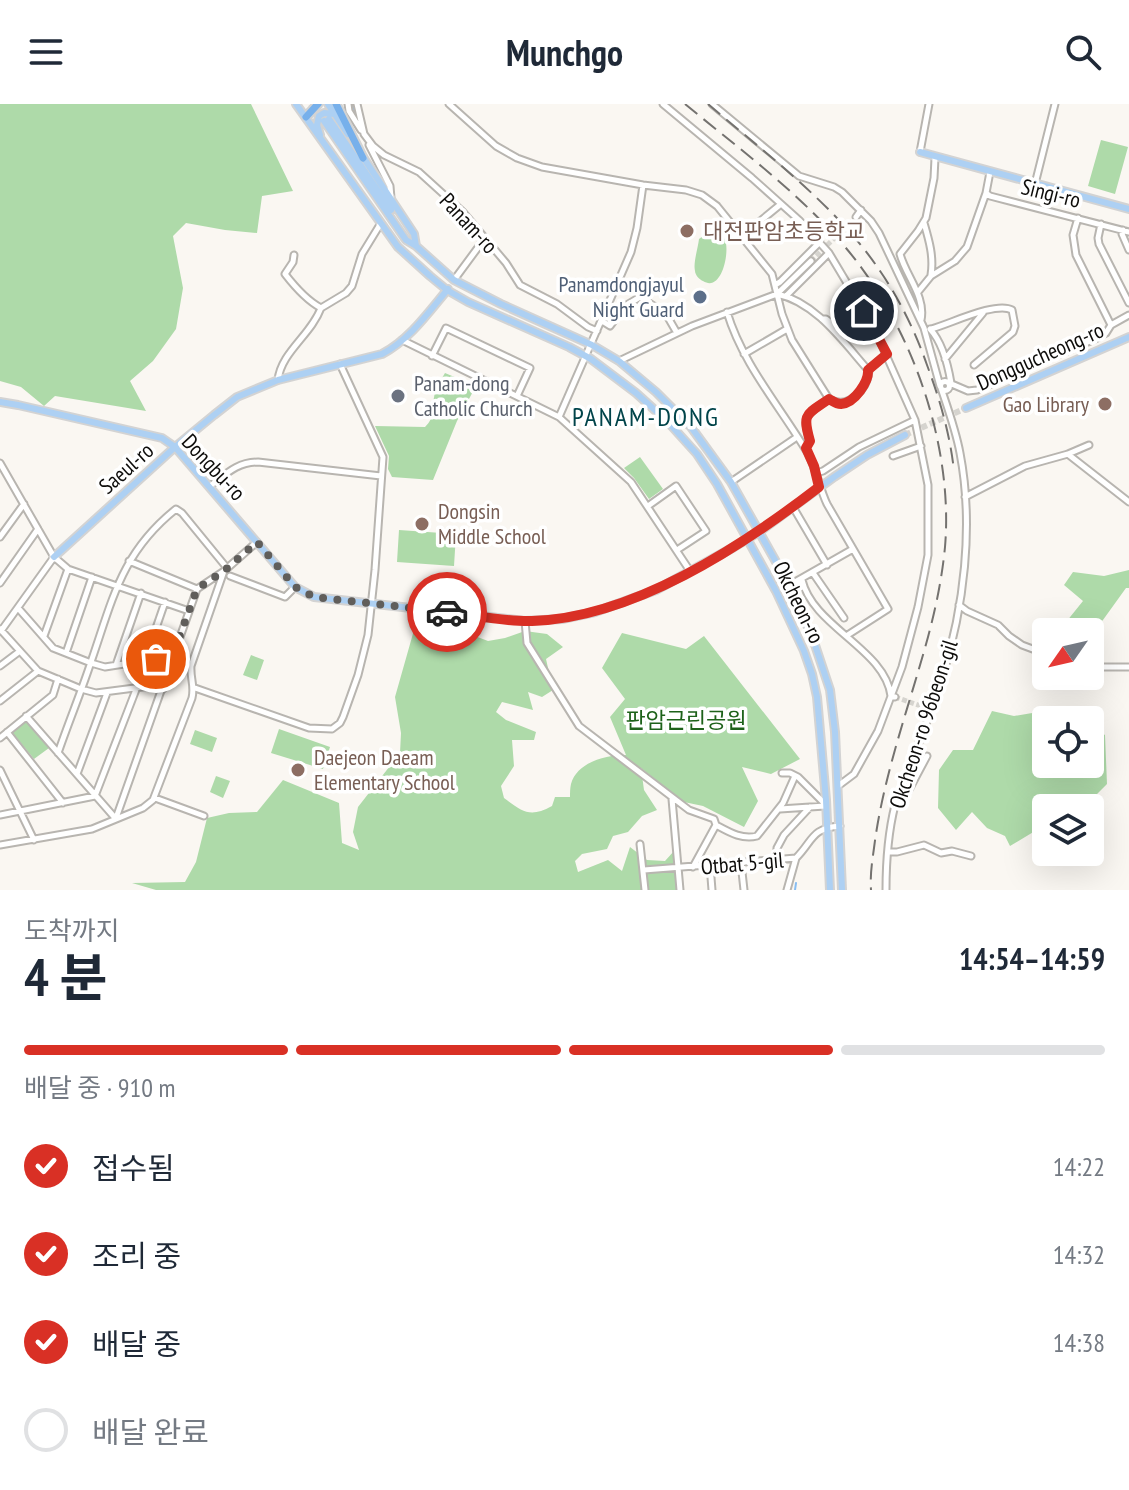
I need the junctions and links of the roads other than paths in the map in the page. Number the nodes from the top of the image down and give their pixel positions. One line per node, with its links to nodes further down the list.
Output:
1 (296, 104): 13 (main road, Okcheon-ro)
2 (311, 104): 13 (highway)
3 (318, 104): 13 (highway)
4 (328, 104): 14 (main road, Okcheon-ro)
5 (336, 104): 18 (highway)
6 (348, 104): 15 (street)
7 (357, 104): 15 (street)
8 (449, 104): 22 (street)
9 (663, 104): 25 (street)
10 (712, 104): 27 (street)
11 (929, 104): 17 (street, Singi-ro)
12 (1055, 104): 21 (street)
13 (306, 117): 16 (main road, Okcheon-ro)
14 (329, 118): 16 (main road); 18 (main road, Okcheon-ro); 37 (main road)
15 (365, 136): 24 (street); 35 (street, Panam-ro)
16 (321, 139): 30 (main road, Okcheon-ro)
17 (920, 152): 19 (main road, Singi-ro)
18 (363, 158): 24 (main road, Okcheon-ro)
19 (935, 158): 20 (main road, Singi-ro); 31 (street)
20 (990, 172): 21 (main road, Singi-ro); 23 (street)
21 (1035, 184): 26 (main road, Singi-ro)
22 (643, 185): 34 (street); 56 (street)
23 (986, 193): 29 (street, Singi-ro); 42 (street)
24 (392, 203): 37 (main road, Okcheon-ro)
25 (781, 204): 34 (street); 36 (street)
26 (1129, 209)
27 (861, 210): 28 (street); 58 (street)
28 (856, 217)
29 (1078, 218): 32 (street, Singi-ro); 57 (street)
30 (381, 222): 45 (main road, Okcheon-ro); 51 (street)
31 (924, 223): 42 (street); 46 (street)
32 (1102, 223): 33 (street, Singi-ro); 50 (street)
33 (1126, 231): 38 (street)
34 (742, 236): 44 (street)
35 (485, 238): 43 (street); 60 (street, Panam-ro)
36 (820, 242): 39 (street); 44 (street)
37 (416, 246): 43 (main road, Okcheon-ro)
38 (1129, 250)
39 (829, 253): 48 (street); 49 (street)
40 (294, 255): 51 (street)
41 (811, 261): 47 (street)
42 (931, 276): 46 (street)
43 (454, 280): 45 (main road, Saeul-ro); 64 (main road, Okcheon-ro)
44 (775, 285): 47 (street)
45 (447, 290): 63 (main road, Saeul-ro); 68 (main road, Okcheon-ro)
46 (918, 292): 58 (street)
47 (777, 294): 48 (street); 52 (street); 59 (street)
48 (786, 296): 55 (street)
49 (858, 302): 55 (street); 66 (street)
50 (1129, 303)
51 (321, 308): 74 (street)
52 (727, 312): 61 (street); 65 (street)
53 (984, 312): 58 (street); 69 (street); 72 (street)
54 (1129, 315): 57 (street)
55 (821, 319): 73 (street)
56 (602, 321): 60 (street); 61 (street)
57 (1111, 325): 75 (street)
58 (925, 326): 69 (street); 75 (street)
59 (787, 329): 65 (street); 77 (street)
60 (597, 331): 64 (street)
61 (677, 333): 70 (street)
62 (1129, 337): 79 (main road, Donggucheong-ro)
63 (402, 340): 67 (street); 71 (main road, Saeul-ro)
64 (592, 345): 68 (street); 70 (main road, Okcheon-ro)
65 (744, 354): 83 (street)
66 (887, 354): 73 (street); 81 (street)
67 (432, 356): 76 (street); 76 (street)
68 (586, 356): 80 (street); 106 (main road, Okcheon-ro)
69 (945, 359): 75 (street)
70 (619, 361): 95 (main road, Okcheon-ro)
71 (340, 364): 74 (main road, Saeul-ro); 93 (street)
72 (974, 365)
73 (868, 370): 77 (street)
74 (278, 380): 86 (main road, Saeul-ro)
75 (947, 385): 98 (street, Okcheon-ro 96beon-gil)
76 (517, 396): 80 (street)
77 (829, 399): 87 (street)
78 (0, 402): 86 (main road, Dongbu-ro)
79 (966, 408)
80 (559, 417): 101 (street)
81 (915, 420): 85 (street); 91 (street)
82 (905, 435): 97 (main road)
83 (797, 437): 87 (street); 95 (street)
84 (1089, 445): 88 (street)
85 (921, 446): 89 (street); 155 (street)
86 (175, 447): 96 (main road, Dongbu-ro); 110 (main road, Saeul-ro)
87 (806, 448): 91 (street)
88 (1068, 454): 98 (street); 99 (street)
89 (893, 456)
90 (0, 463): 92 (street)
91 (816, 473): 97 (street)
92 (8, 476): 94 (street); 100 (street)
93 (381, 476): 96 (street); 128 (street)
94 (0, 477)
95 (731, 482): 104 (main road, Okcheon-ro)
96 (210, 486): 107 (main road, Dongbu-ro)
97 (819, 487): 102 (main road); 108 (street)
98 (965, 497): 130 (street, Okcheon-ro 96beon-gil)
99 (1129, 502)
100 (24, 504): 103 (street); 105 (street)
101 (647, 506): 109 (street); 109 (street)
102 (793, 507): 104 (main road); 112 (street)
103 (38, 529): 110 (street); 120 (street)
104 (759, 532): 106 (main road); 122 (main road, Okcheon-ro)
105 (0, 537)
106 (747, 539): 115 (main road); 174 (main road, Okcheon-ro)
107 (257, 542): 114 (street); 123 (main road, Dongbu-ro)
108 (853, 549): 112 (street, Okcheon-ro); 136 (street)
109 (677, 550): 115 (street)
110 (54, 557): 113 (street); 131 (street, Saeul-ro)
111 (129, 561): 114 (street); 121 (street); 124 (street)
112 (827, 565): 116 (street, Okcheon-ro)
113 (68, 569): 118 (street); 137 (street)
114 (225, 570): 124 (street); 151 (street)
115 (690, 571): 134 (main road)
116 (813, 573): 119 (street, Okcheon-ro); 133 (street)
117 (230, 576): 123 (street)
118 (92, 577): 121 (street); 140 (street)
119 (802, 580): 122 (street, Okcheon-ro); 126 (street, Okcheon-ro)
120 (0, 583)
121 (117, 585): 125 (street); 142 (street)
122 (788, 586): 129 (main road, Okcheon-ro)
123 (295, 587): 128 (main road)
124 (197, 589): 132 (street)
125 (141, 593): 127 (street); 144 (street)
126 (810, 598): 129 (street); 136 (street, Okcheon-ro)
127 (165, 602): 132 (street); 141 (street)
128 (372, 603): 134 (main road); 151 (street)
129 (798, 604): 168 (main road, Okcheon-ro)
130 (959, 605): 138 (street, Okcheon-ro 96beon-gil); 158 (street, Okcheon-ro 96beon-gil)
131 (18, 608): 135 (street, Saeul-ro); 137 (street)
132 (189, 611): 143 (street)
133 (844, 618)
134 (525, 621): 171 (street)
135 (0, 630): 139 (street)
136 (846, 636): 155 (street, Okcheon-ro)
137 (43, 637): 140 (street)
138 (1032, 649)
139 (20, 651): 145 (street); 148 (street)
140 (66, 653): 142 (street)
141 (145, 660): 143 (street); 144 (street)
142 (91, 663): 144 (street); 152 (street)
143 (170, 663): 153 (street)
144 (116, 665)
145 (0, 666)
146 (1104, 667): 147 (street)
147 (1129, 667)
148 (38, 671): 149 (street); 156 (street)
149 (58, 679): 152 (street); 159 (street)
150 (137, 687): 153 (street); 154 (street); 169 (street)
151 (195, 688): 170 (street)
152 (81, 689): 154 (street); 162 (street)
153 (163, 689): 180 (street)
154 (107, 693): 165 (street)
155 (893, 696): 168 (street)
156 (0, 701)
157 (921, 706): 158 (street)
158 (930, 709): 173 (street, Okcheon-ro 96beon-gil)
159 (26, 716): 160 (street); 162 (street)
160 (7, 732): 161 (street); 172 (street)
161 (0, 738)
162 (58, 753): 165 (street)
163 (927, 756): 173 (street)
164 (782, 773): 167 (street)
165 (77, 774): 169 (street)
166 (1, 775): 177 (street)
167 (795, 776): 174 (street); 176 (street)
168 (838, 786): 182 (main road, Okcheon-ro)
169 (95, 796): 172 (street); 180 (street)
170 (155, 798): 179 (street); 180 (street)
171 (672, 798): 181 (street); 193 (street, Otbat 5-gil)
172 (63, 804): 177 (street)
173 (895, 805): 187 (street, Okcheon-ro 96beon-gil)
174 (826, 806): 175 (street); 183 (main road, Okcheon-ro)
175 (810, 807): 176 (street); 190 (street)
176 (779, 809): 181 (street)
177 (20, 811): 178 (street); 184 (street)
178 (0, 815)
179 (204, 816)
180 (116, 819): 184 (street)
181 (716, 825): 194 (street)
182 (840, 826): 183 (street); 202 (main road, Okcheon-ro)
183 (827, 827): 189 (street, Otbat 5-gil); 201 (main road, Okcheon-ro)
184 (34, 840): 186 (street)
185 (640, 844): 195 (street)
186 (0, 845)
187 (888, 852): 188 (street); 203 (street, Okcheon-ro 96beon-gil)
188 (971, 856)
189 (796, 858): 190 (street, Otbat 5-gil); 200 (street)
190 (776, 860): 191 (street, Otbat 5-gil)
191 (741, 863): 192 (street, Otbat 5-gil); 199 (street)
192 (710, 865): 194 (street, Otbat 5-gil); 198 (street)
193 (678, 867): 194 (street, Otbat 5-gil); 195 (street, Otbat 5-gil); 197 (street, Otbat 5-gil)
194 (693, 867)
195 (644, 870): 196 (street)
196 (645, 890)
197 (680, 890)
198 (712, 890)
199 (744, 890)
200 (787, 890)
201 (830, 890)
202 (842, 890)
203 (886, 890)

